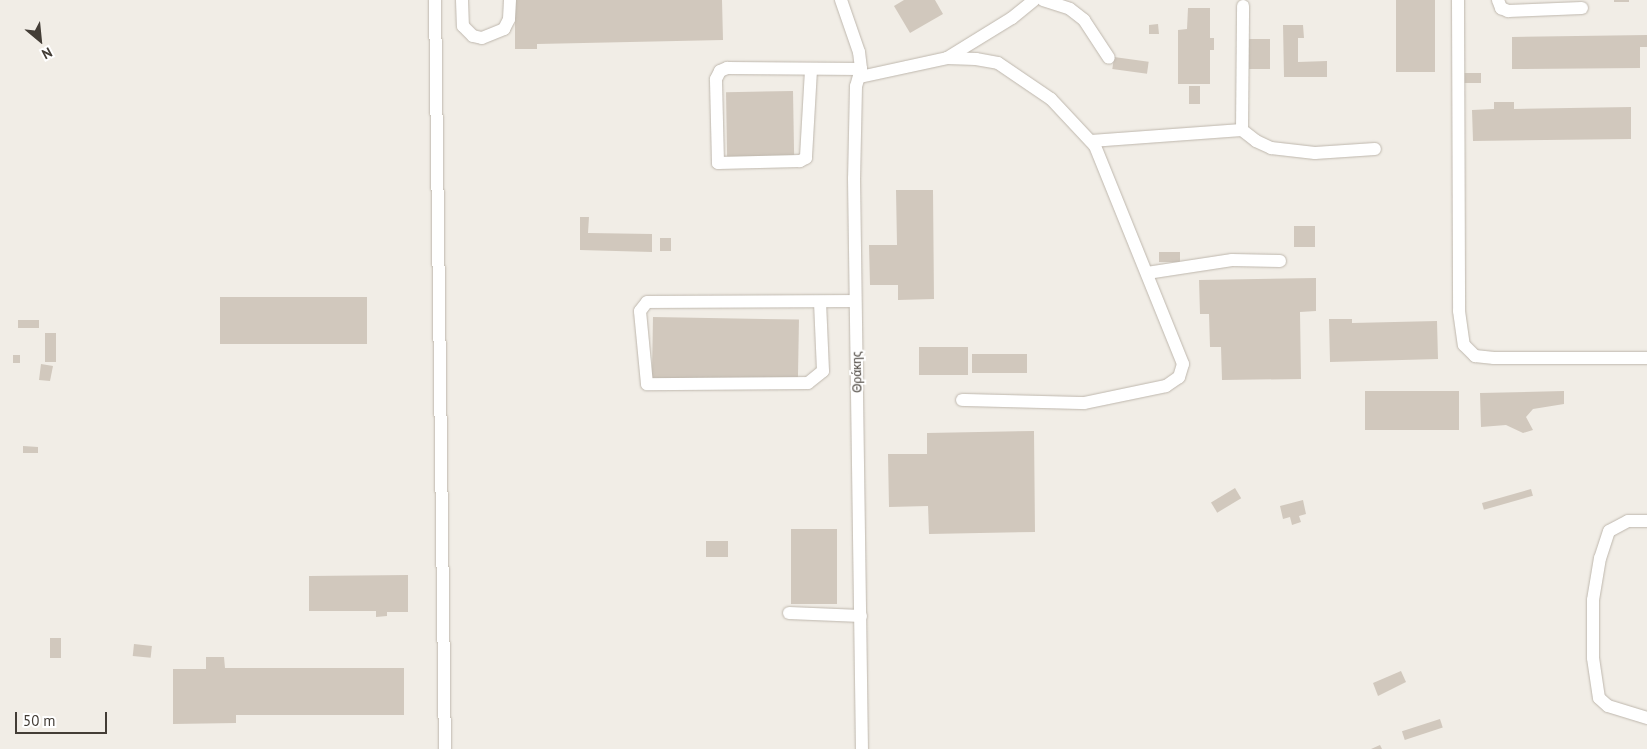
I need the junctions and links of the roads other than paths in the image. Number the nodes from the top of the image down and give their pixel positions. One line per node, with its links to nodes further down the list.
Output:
1 (435, 0): 28 (street)
2 (462, 0): 3 (street)
3 (510, 0)
4 (841, 0): 14 (street, Θράκης)
5 (1034, 0): 11 (street)
6 (1043, 0): 12 (street)
7 (1458, 0): 22 (street)
8 (1498, 0): 10 (street)
9 (1243, 6): 15 (street)
10 (1582, 8)
11 (947, 58): 14 (street); 16 (street)
12 (1109, 58)
13 (811, 70): 13 (street); 14 (street)
14 (861, 73): 20 (street, Θράκης)
15 (1242, 130): 16 (street); 17 (street)
16 (1091, 140): 19 (street)
17 (1375, 149)
18 (1280, 261): 19 (street)
19 (1147, 272): 23 (street)
20 (856, 301): 21 (street); 26 (street, Θράκης)
21 (820, 302): 21 (street)
22 (1647, 358)
23 (962, 400)
24 (1647, 520): 27 (street)
25 (789, 613): 26 (street)
26 (861, 616): 29 (street, Θράκης)
27 (1647, 718)
28 (445, 749)
29 (862, 749)

